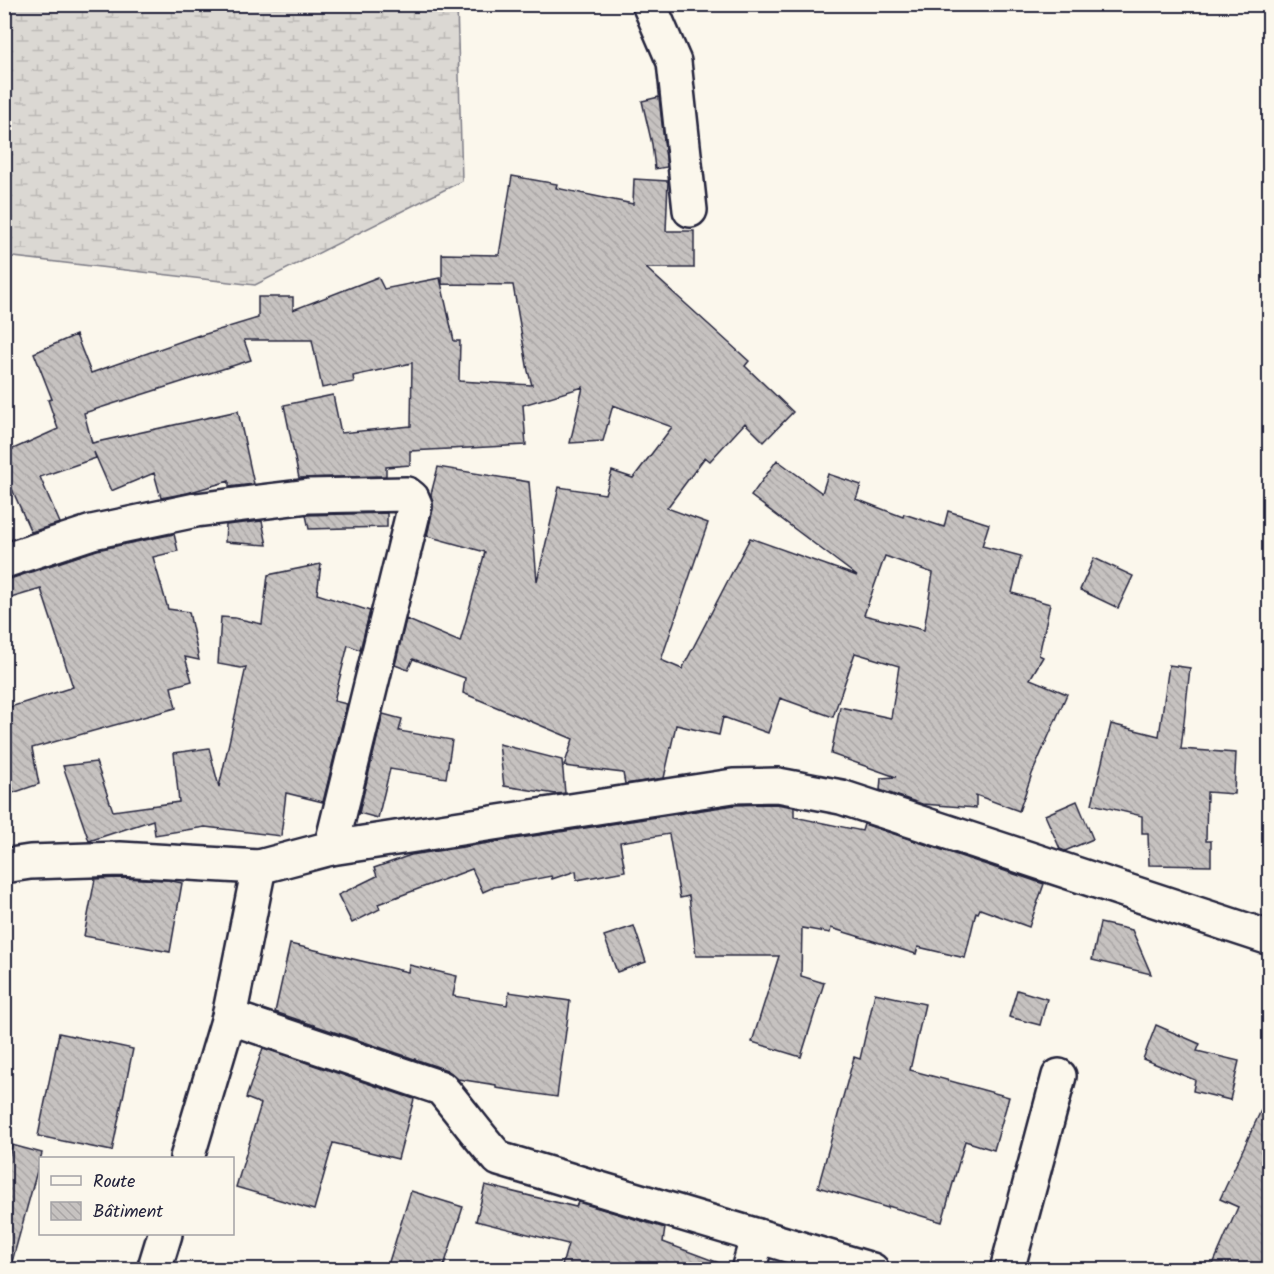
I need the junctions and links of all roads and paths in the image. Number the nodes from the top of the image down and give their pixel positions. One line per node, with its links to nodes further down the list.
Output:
1 (648, 4): 2 (street)
2 (690, 210)
3 (4, 561): 4 (street)
4 (331, 848): 6 (street); 7 (street)
5 (4, 866): 6 (street)
6 (259, 867): 8 (street)
7 (1269, 938)
8 (229, 1017): 10 (street); 12 (street)
9 (1059, 1076): 16 (street)
10 (187, 1157)
11 (164, 1235): 13 (street)
12 (758, 1236): 14 (street); 15 (street)
13 (154, 1269)
14 (748, 1269)
15 (872, 1269)
16 (1007, 1269)

